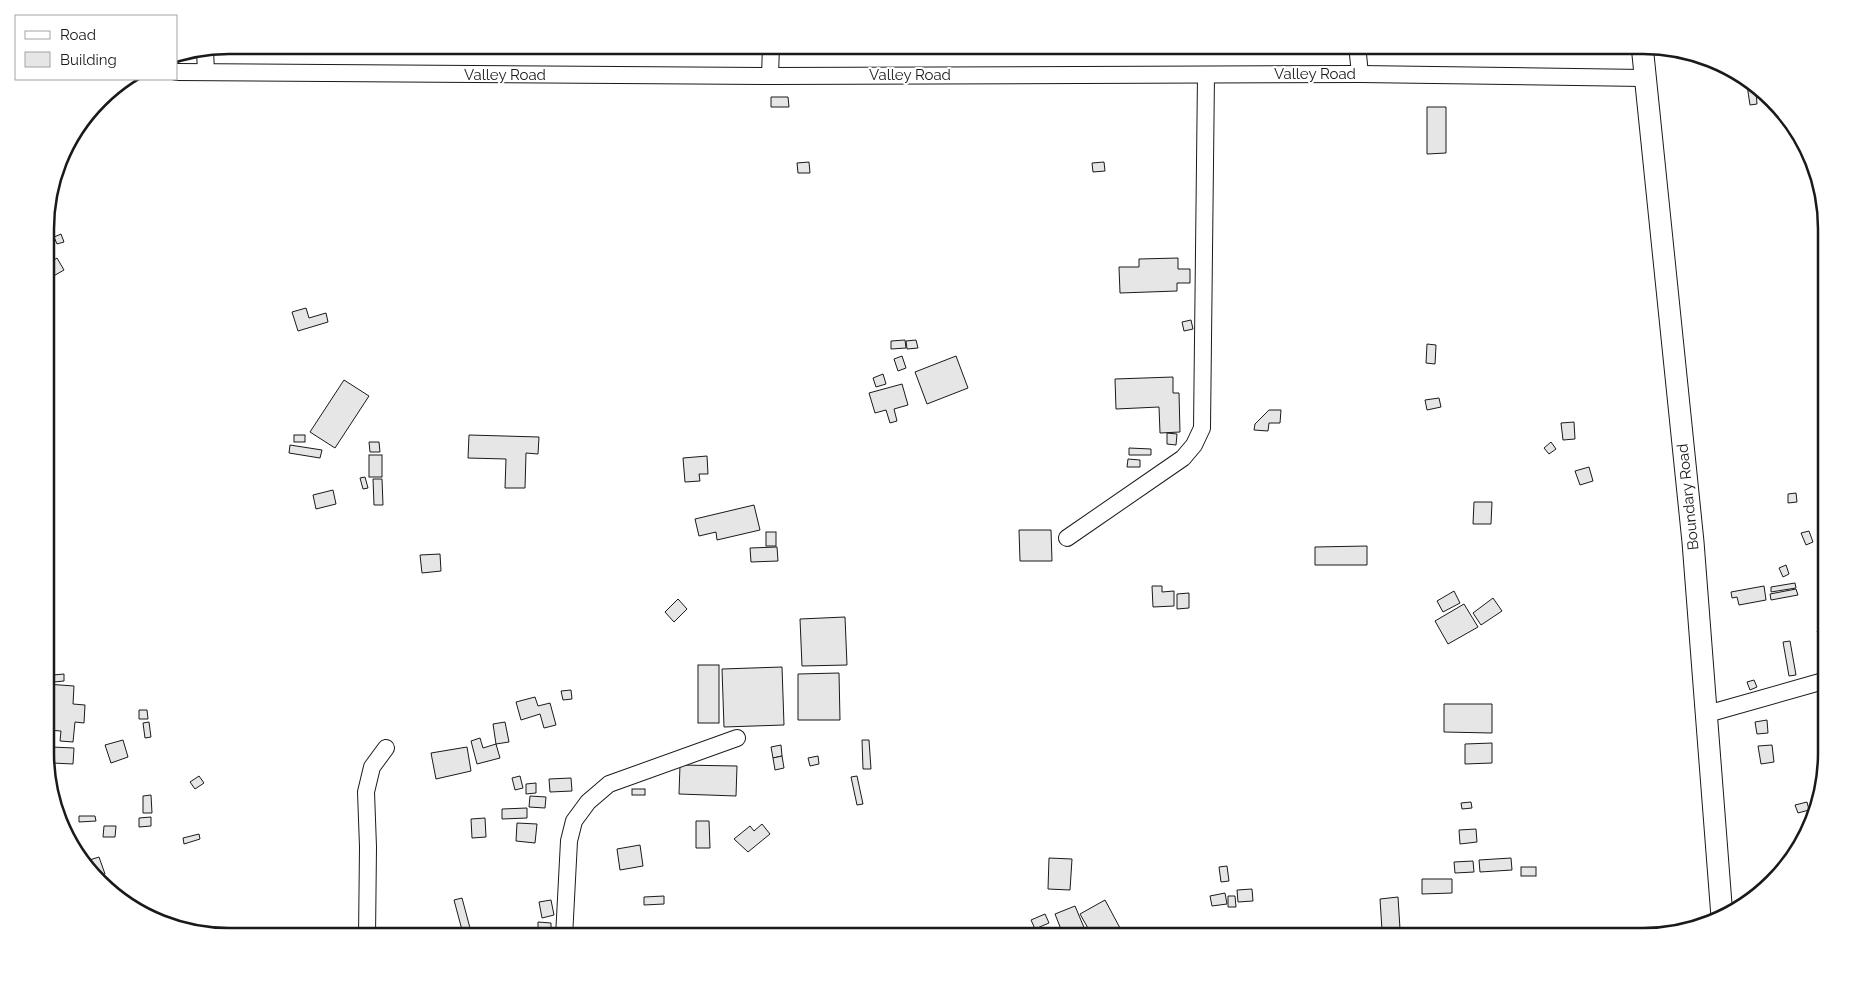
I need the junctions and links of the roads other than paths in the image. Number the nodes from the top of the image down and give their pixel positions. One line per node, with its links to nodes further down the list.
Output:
1 (771, 54): 9 (street)
2 (1359, 54): 7 (street)
3 (1643, 54): 10 (main road, Boundary Road)
4 (205, 56): 6 (street)
5 (178, 72): 6 (street, Valley Road)
6 (206, 72): 9 (street, Valley Road)
7 (1360, 74): 8 (street, Valley Road); 10 (street, Valley Road)
8 (1206, 75): 9 (street, Valley Road); 11 (street)
9 (770, 76)
10 (1644, 78): 13 (main road, Boundary Road)
11 (1068, 538)
12 (1818, 683): 13 (street)
13 (1707, 714): 16 (main road, Boundary Road)
14 (737, 738): 18 (street)
15 (386, 748): 17 (street)
16 (1721, 910)
17 (367, 928)
18 (564, 928)

